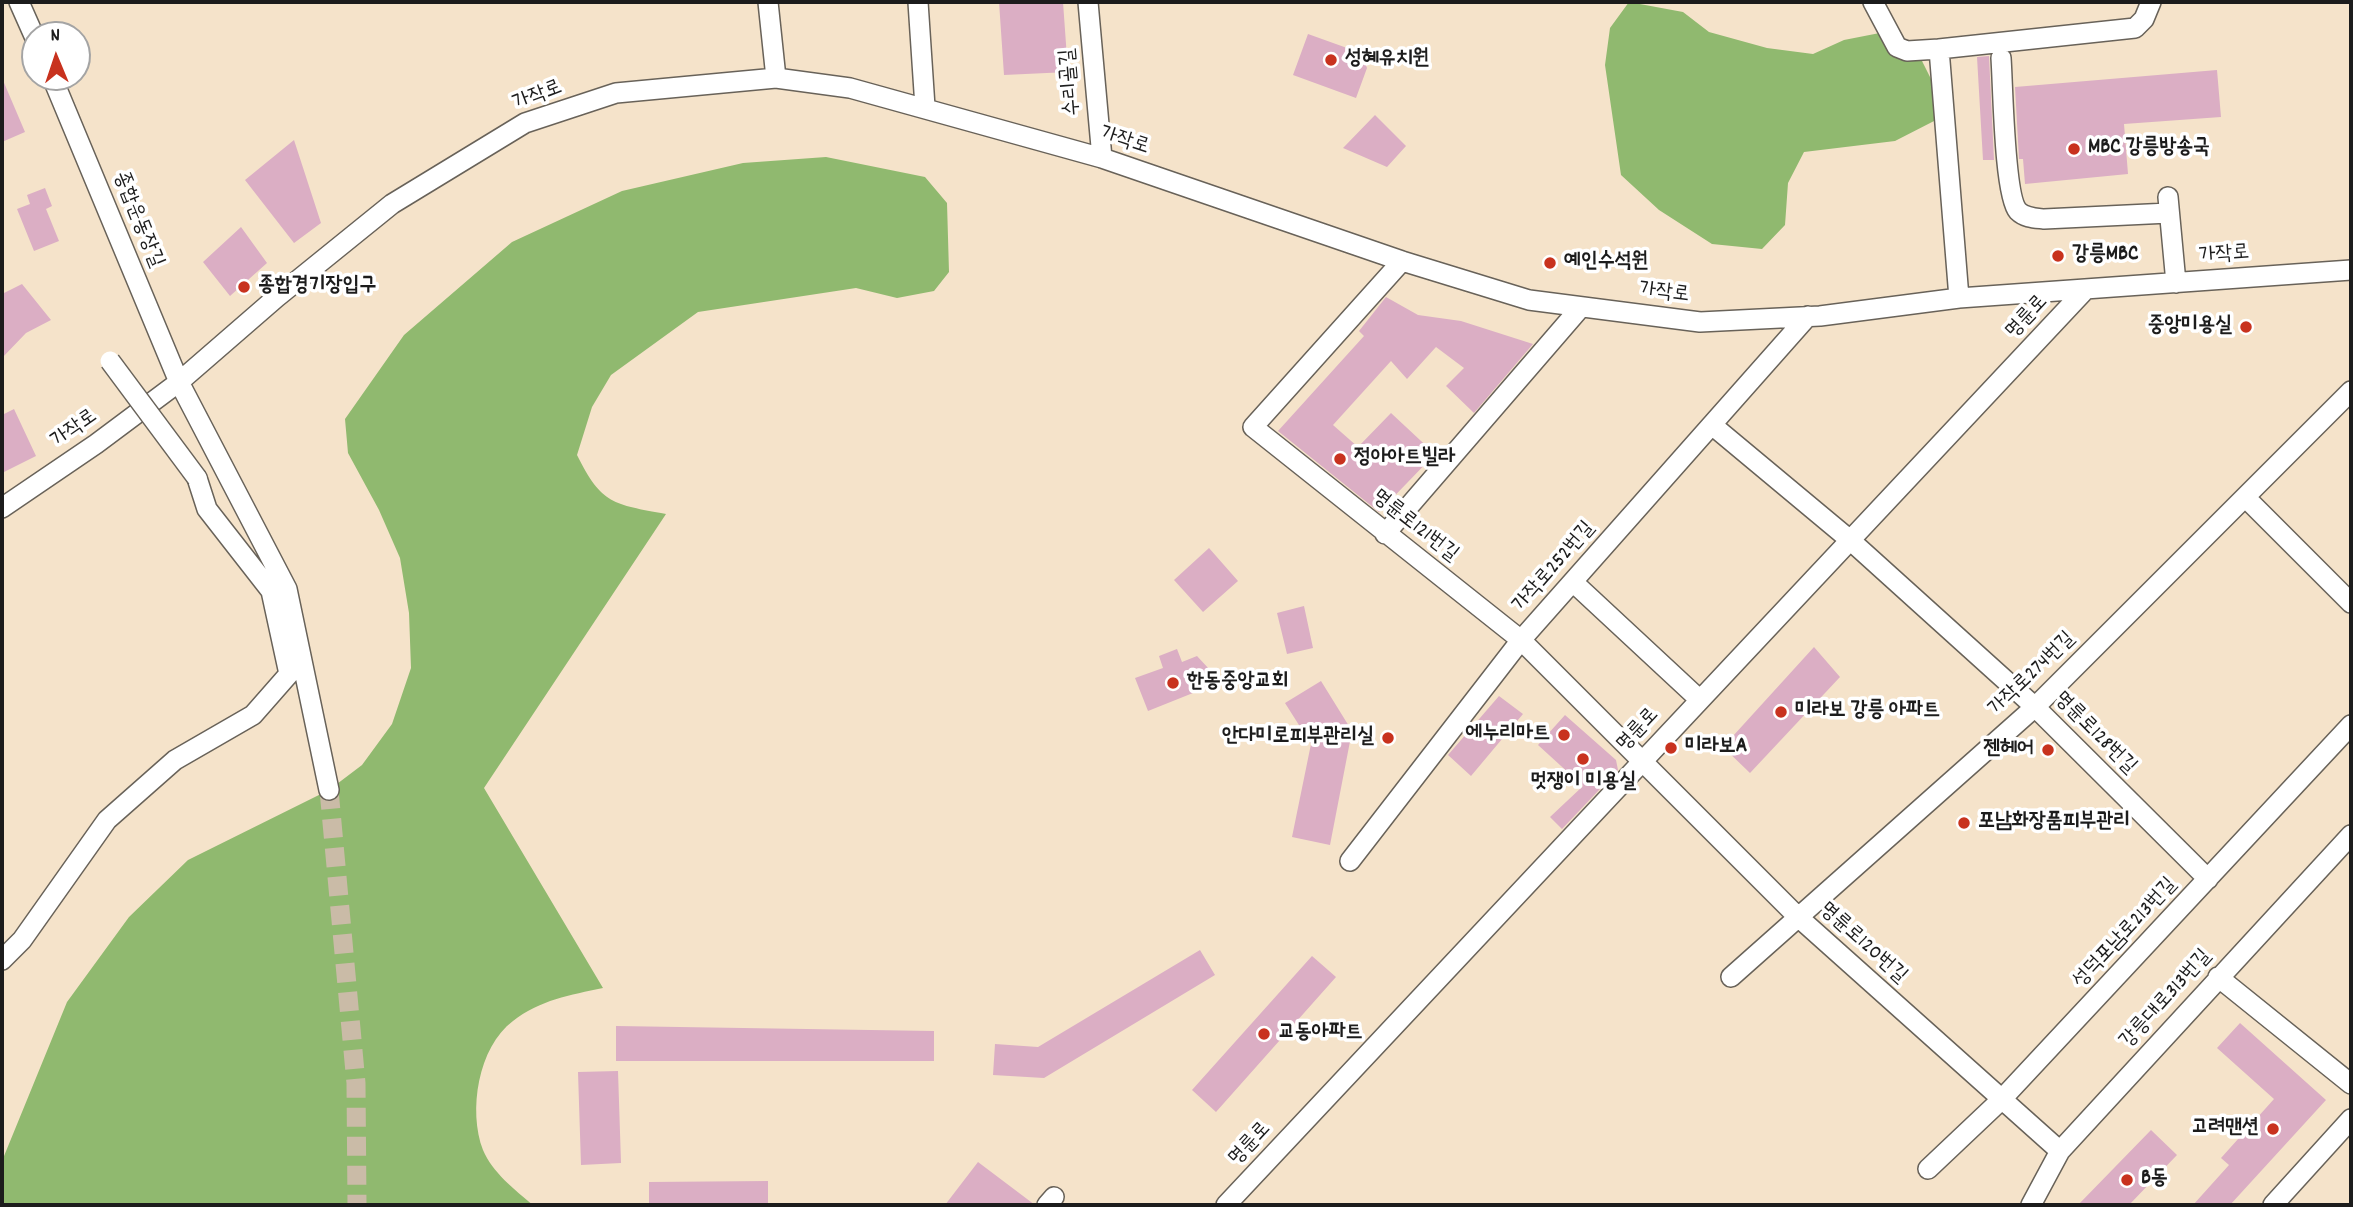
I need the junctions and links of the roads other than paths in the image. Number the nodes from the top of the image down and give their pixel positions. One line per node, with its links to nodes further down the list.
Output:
1 (19, 2): 7 (street)
2 (768, 2): 10 (street)
3 (918, 2): 12 (street)
4 (1088, 2): 13 (street, 수리골길)
5 (1873, 2): 8 (street)
6 (2151, 2): 8 (street)
7 (27, 21)
8 (1939, 49): 18 (street)
9 (2001, 58): 16 (street)
10 (776, 78): 12 (street, 가작로); 22 (street, 가작로)
11 (58, 91): 22 (street, 종합운동장길)
12 (925, 107): 13 (street, 가작로)
13 (1102, 158): 14 (street, 가작로)
14 (1402, 261): 19 (street, 가작로); 27 (street, 명륜로121번길)
15 (2351, 270): 16 (street, 가작로)
16 (2176, 283): 17 (street, 가작로)
17 (2086, 289): 18 (street, 가작로); 28 (street, 명륜로)
18 (1959, 298): 20 (street, 가작로)
19 (1581, 307): 20 (street, 가작로); 27 (street)
20 (1808, 316): 24 (street, 가작로252번길)
21 (110, 361): 41 (street, bridge)
22 (179, 382): 26 (street, 가작로); 36 (street, 종합운동장길)
23 (2351, 391): 25 (street, 가작로274번길)
24 (1712, 425): 28 (street, 명륜로128번길); 29 (street, 가작로252번길)
25 (2246, 498): 30 (street); 33 (street, 가작로274번길)
26 (2, 508)
27 (1385, 534): 31 (street, 명륜로121번길)
28 (1850, 540): 32 (street, 명륜로); 33 (street, 명륜로128번길)
29 (1573, 582): 31 (street, 가작로252번길); 32 (street)
30 (2351, 603)
31 (1521, 640): 35 (street, 명륜로121번길); 38 (street, 가작로252번길)
32 (1700, 700): 35 (street, 명륜로)
33 (2035, 707): 39 (street, 명륜로128번길); 40 (street, 가작로274번길)
34 (2351, 724): 39 (street, 성덕포남로213번길)
35 (1641, 763): 40 (street, 명륜로120번길); 49 (street, 명륜로)
36 (329, 790)
37 (2351, 835): 43 (street, 강릉대로313번길)
38 (1350, 861)
39 (2208, 880): 45 (street, 성덕포남로213번길)
40 (1797, 916): 42 (street, 가작로274번길); 45 (street, 명륜로120번길)
41 (2, 960)
42 (1731, 977)
43 (2218, 977): 44 (street); 47 (street, 강릉대로313번길)
44 (2351, 1084)
45 (2001, 1100): 47 (street, 명륜로120번길); 48 (street, 성덕포남로213번길)
46 (2351, 1119): 51 (street)
47 (2060, 1151): 50 (street, 강릉대로313번길)
48 (1928, 1169)
49 (1226, 1205)
50 (2031, 1205)
51 (2273, 1205)

